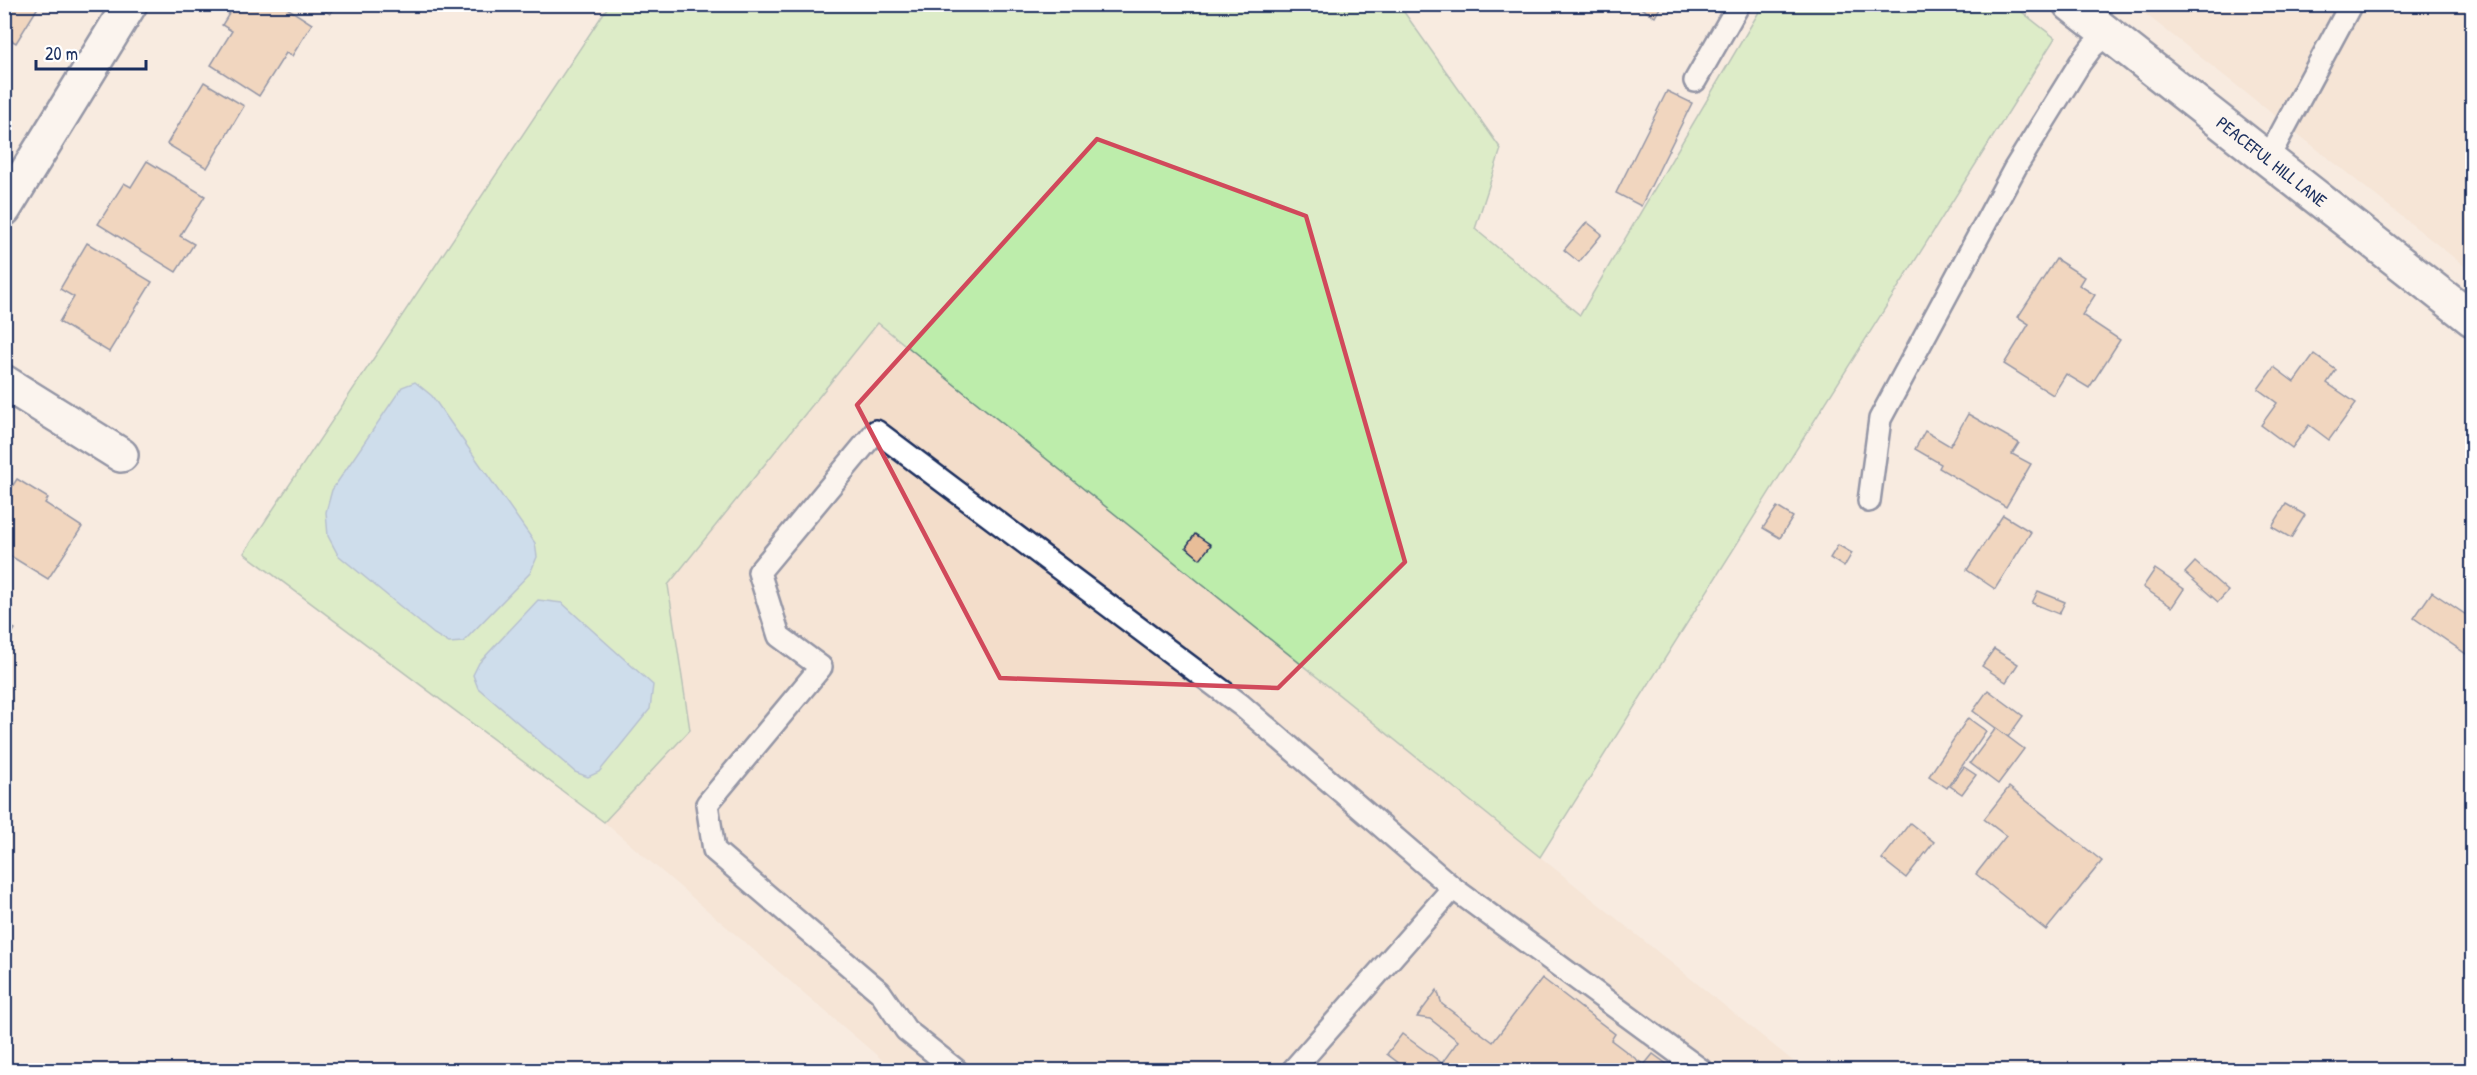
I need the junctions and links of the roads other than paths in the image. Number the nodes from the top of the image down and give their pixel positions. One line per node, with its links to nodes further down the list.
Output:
1 (130, 4): 8 (street)
2 (1739, 4): 6 (lane)
3 (2070, 4): 5 (street, PEACEFUL HILL LANE)
4 (2351, 4): 7 (lane)
5 (2107, 34): 7 (street, PEACEFUL HILL LANE); 12 (lane)
6 (1695, 81)
7 (2267, 160): 9 (street, PEACEFUL HILL LANE)
8 (4, 209)
9 (2472, 319)
10 (4, 382): 11 (street)
11 (121, 455)
12 (1869, 501)
13 (1453, 888): 14 (lane); 15 (lane); 16 (lane)
14 (956, 1071)
15 (1293, 1071)
16 (1701, 1071)

